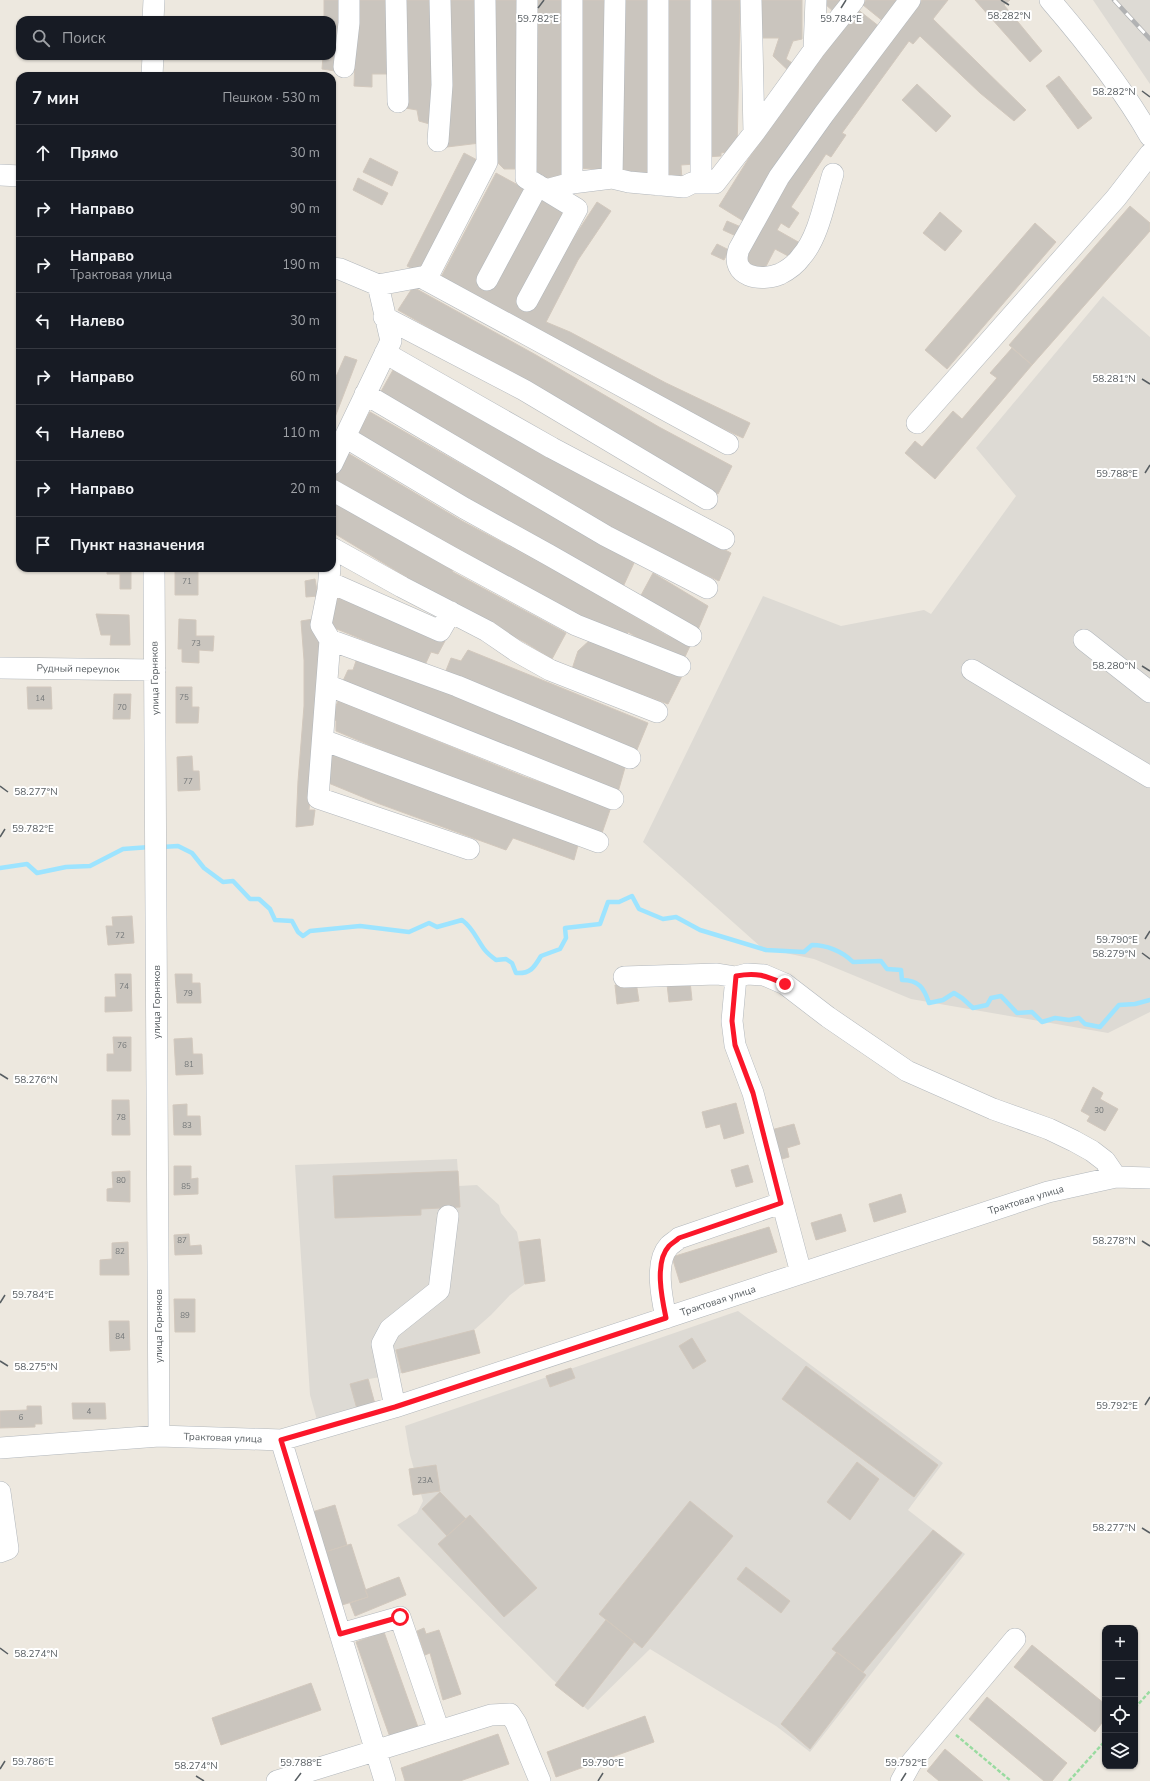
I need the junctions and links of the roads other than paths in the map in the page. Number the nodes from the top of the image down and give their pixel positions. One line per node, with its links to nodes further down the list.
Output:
1 (154, 0): 16 (street)
2 (349, 0): 19 (street)
3 (396, 0): 21 (street)
4 (440, 0): 24 (street)
5 (485, 0): 35 (street)
6 (527, 0): 33 (street)
7 (572, 0): 30 (street)
8 (615, 0): 29 (street)
9 (658, 0): 32 (street)
10 (701, 0): 31 (street)
11 (751, 0): 22 (street)
12 (816, 0): 17 (street)
13 (854, 0): 17 (street)
14 (910, 0): 26 (street)
15 (1050, 0): 23 (street)
16 (153, 16)
17 (814, 50): 22 (street)
18 (153, 60): 20 (street)
19 (344, 67)
20 (152, 72)
21 (398, 102)
22 (754, 133): 31 (street)
23 (1150, 136)
24 (438, 141)
25 (1150, 154): 42 (street)
26 (833, 174)
27 (0, 175): 28 (street)
28 (16, 176)
29 (612, 178): 30 (street); 32 (street)
30 (572, 183): 33 (street)
31 (701, 183): 32 (street)
32 (658, 185)
33 (542, 188): 36 (street); 38 (street)
34 (336, 268): 37 (street)
35 (426, 280): 37 (street); 44 (street)
36 (487, 280)
37 (378, 285): 39 (street)
38 (527, 301)
39 (384, 317): 40 (street); 47 (street)
40 (385, 353): 41 (street); 48 (street)
41 (365, 394): 43 (street); 52 (street)
42 (917, 423)
43 (345, 437): 45 (street); 54 (street)
44 (728, 444)
45 (336, 456)
46 (336, 492): 57 (street)
47 (707, 499)
48 (724, 539)
49 (336, 550): 53 (street)
50 (154, 572): 59 (street, улица Горняков)
51 (330, 575): 53 (street); 55 (street)
52 (707, 588)
53 (450, 612): 63 (street)
54 (691, 636)
55 (330, 640): 61 (street); 65 (street)
56 (1084, 640): 62 (street)
57 (680, 666)
58 (0, 668): 59 (street, Рудный переулок)
59 (155, 670): 79 (street, улица Горняков)
60 (972, 670): 66 (street)
61 (327, 685): 64 (street); 67 (street)
62 (1150, 692)
63 (657, 712)
64 (323, 740): 68 (street); 69 (street)
65 (630, 758)
66 (1150, 777)
67 (613, 799)
68 (598, 842)
69 (469, 849)
70 (736, 976): 71 (street); 72 (street); 74 (street)
71 (624, 977)
72 (1116, 1177): 73 (street, Трактовая улица); 76 (street, Трактовая улица)
73 (1150, 1178)
74 (781, 1203): 76 (street); 77 (street)
75 (448, 1216): 78 (street)
76 (801, 1273): 77 (street, Трактовая улица)
77 (666, 1318): 78 (street, Трактовая улица)
78 (395, 1407): 80 (street, Трактовая улица)
79 (159, 1436): 80 (street, Трактовая улица); 81 (street, Трактовая улица)
80 (281, 1440): 84 (street)
81 (0, 1448)
82 (0, 1492): 83 (street)
83 (0, 1552)
84 (340, 1634): 86 (street); 87 (street)
85 (1015, 1639): 91 (street)
86 (439, 1731): 87 (street); 90 (street)
87 (376, 1750): 88 (street); 89 (street)
88 (277, 1781)
89 (386, 1781)
90 (540, 1781)
91 (901, 1781)

